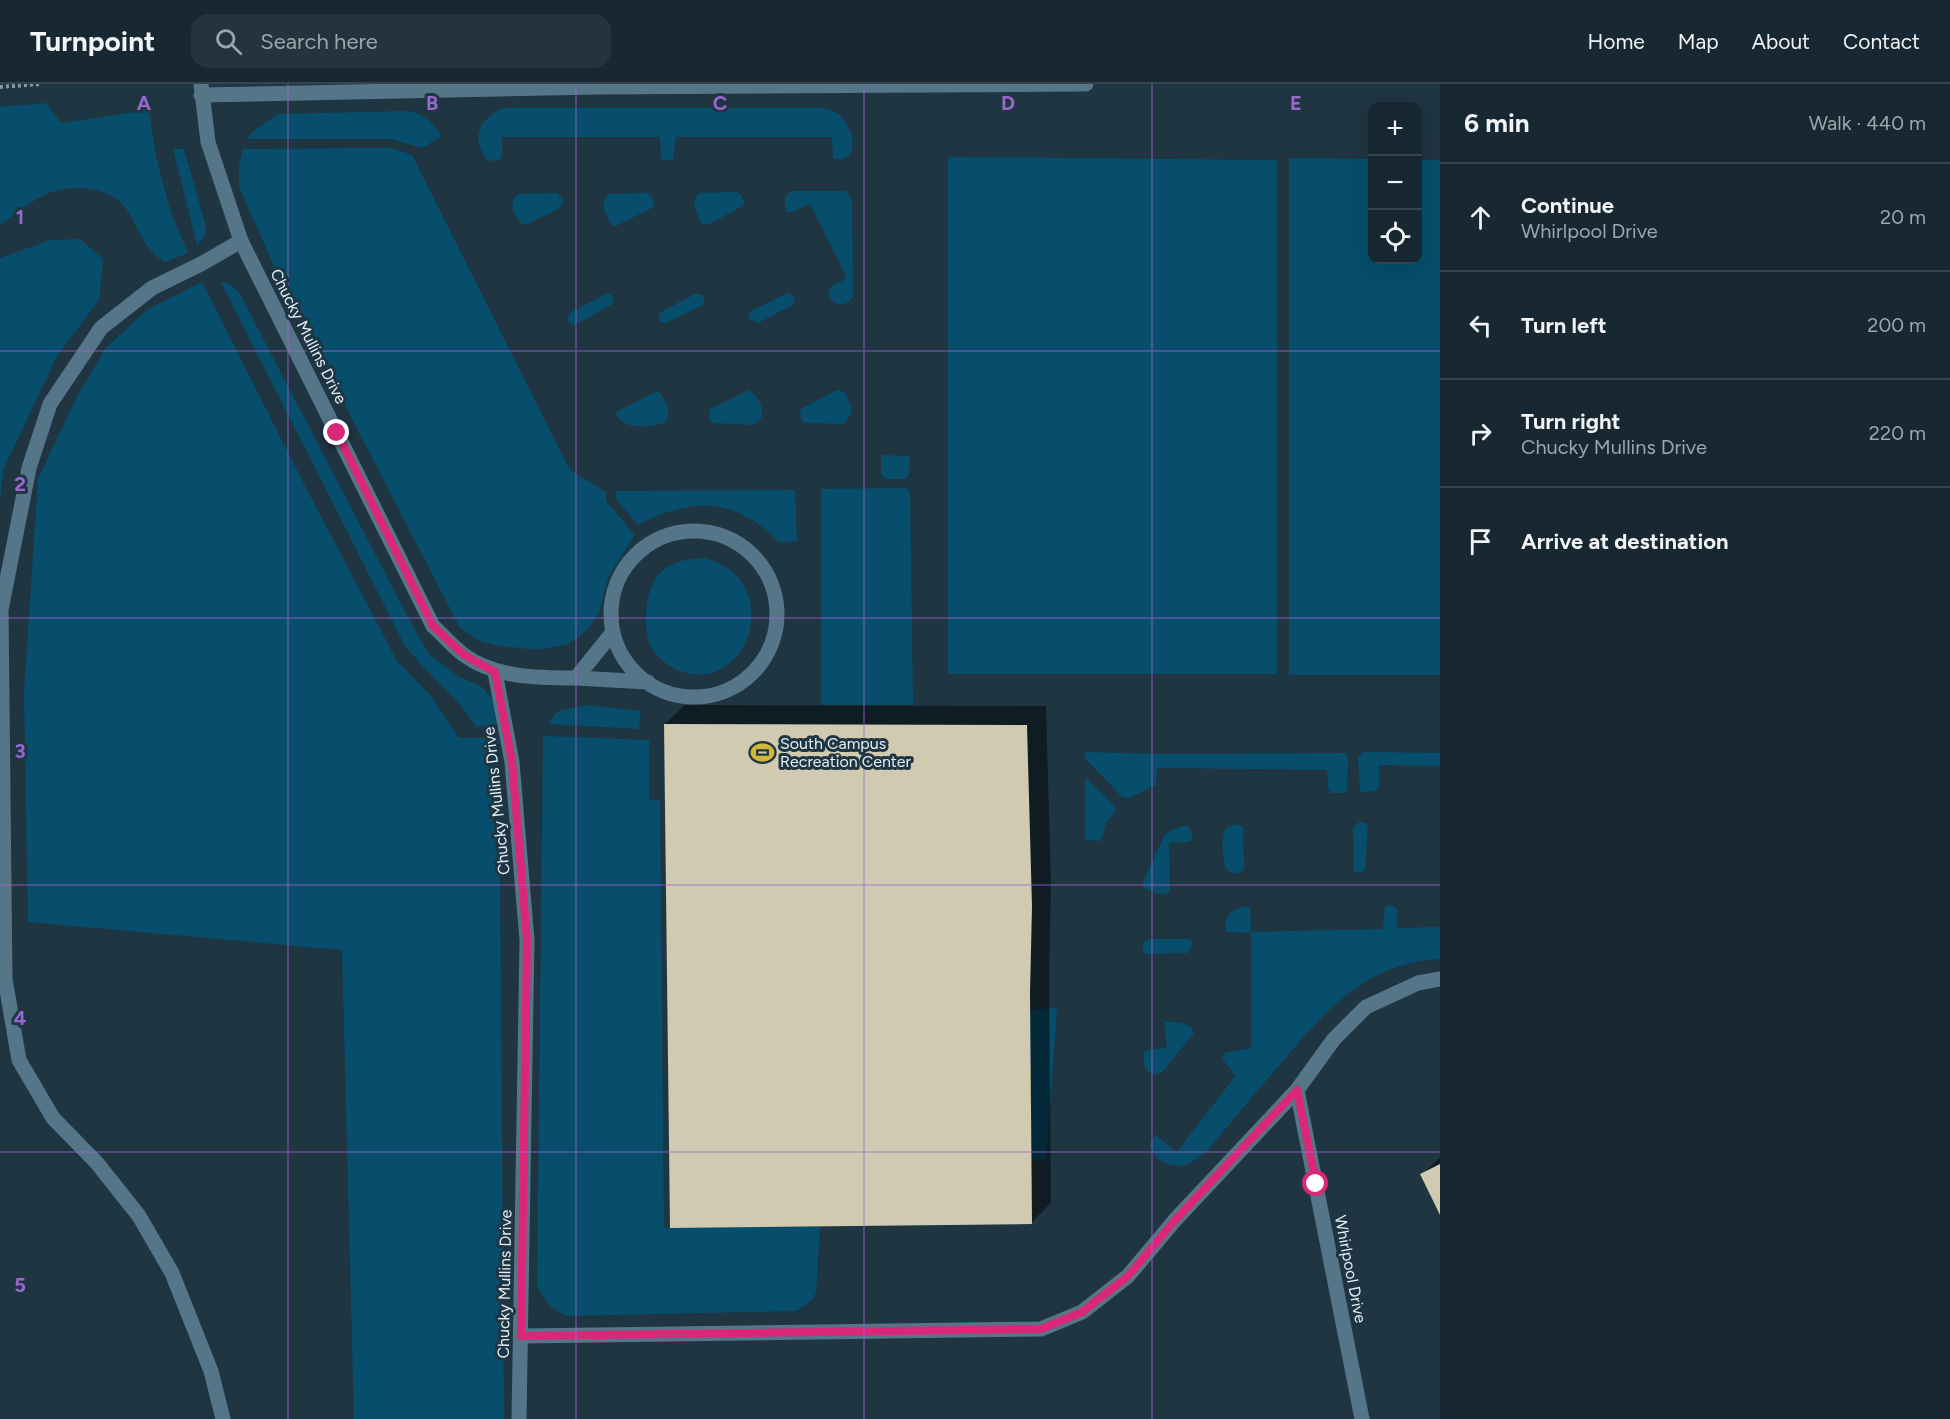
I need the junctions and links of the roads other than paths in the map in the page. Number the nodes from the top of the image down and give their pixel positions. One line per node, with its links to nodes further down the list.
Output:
1 (1086, 84): 2 (street)
2 (201, 90): 3 (street, Chucky Mullins Drive)
3 (241, 241): 5 (street, Chucky Mullins Drive); 11 (street)
4 (613, 632): 6 (street); 7 (street); 7 (street)
5 (495, 672): 6 (street); 10 (street, Chucky Mullins Drive)
6 (576, 678): 7 (street)
7 (649, 682)
8 (1440, 979): 9 (street)
9 (1297, 1090): 10 (street); 13 (street, Whirlpool Drive)
10 (521, 1336): 12 (street, Chucky Mullins Drive)
11 (224, 1419)
12 (519, 1419)
13 (1362, 1419)

